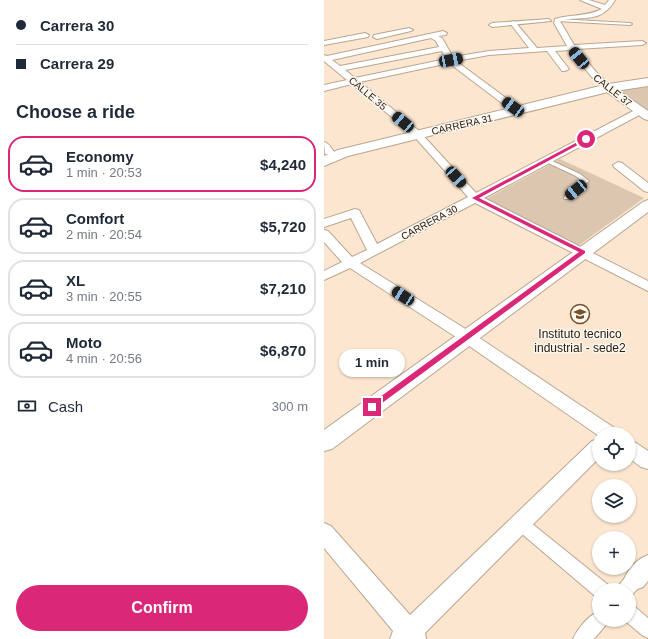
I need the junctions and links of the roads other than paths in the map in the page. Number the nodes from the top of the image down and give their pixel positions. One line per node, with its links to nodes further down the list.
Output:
1 (583, 0): 3 (street)
2 (612, 0): 3 (street)
3 (606, 8): 4 (street)
4 (553, 20): 5 (street); 6 (lane); 16 (street, CALLE 37)
5 (513, 23): 7 (street); 18 (street)
6 (630, 24)
7 (492, 25)
8 (409, 30): 14 (street)
9 (443, 33): 11 (street)
10 (365, 35): 12 (street)
11 (432, 36): 14 (street); 15 (street)
12 (324, 43)
13 (642, 43): 16 (street)
14 (396, 44): 19 (street)
15 (444, 48): 20 (street); 21 (street)
16 (571, 48): 17 (street); 26 (street, CALLE 37)
17 (549, 49): 18 (street); 22 (street)
18 (535, 50): 20 (street)
19 (325, 58): 21 (street, CALLE 35)
20 (451, 60): 24 (street); 28 (street)
21 (339, 69): 24 (street, CALLE 35)
22 (565, 69)
23 (648, 79): 26 (main road, CARRERA 31)
24 (354, 81): 27 (street); 30 (street, CALLE 35)
25 (648, 82): 26 (main road, CARRERA 31)
26 (606, 87): 28 (main road, CARRERA 31); 29 (street, CALLE 37)
27 (324, 88)
28 (516, 109): 30 (main road, CARRERA 31)
29 (644, 114): 32 (street, CARRERA 30)
30 (416, 133): 31 (main road, CARRERA 31); 35 (street, CALLE 35)
31 (328, 152)
32 (546, 160): 35 (street, CARRERA 30); 36 (lane)
33 (618, 165): 34 (street)
34 (648, 189)
35 (475, 198): 40 (street, CARRERA 30); 41 (street, CALLE 35)
36 (566, 198)
37 (648, 205): 41 (street)
38 (324, 223): 40 (street)
39 (324, 234): 42 (street)
40 (374, 251): 42 (street, CARRERA 30)
41 (583, 252): 44 (street, CALLE 35); 45 (street)
42 (351, 262): 43 (street, CARRERA 30); 45 (street)
43 (324, 276)
44 (648, 287)
45 (467, 337): 46 (street); 47 (street)
46 (600, 427)
47 (324, 442)
48 (592, 453): 51 (street)
49 (636, 453): 50 (street)
50 (648, 461)
51 (520, 523): 53 (street); 57 (street)
52 (324, 533): 57 (street)
53 (593, 583)
54 (636, 619): 56 (street)
55 (593, 627): 58 (street)
56 (648, 629)
57 (409, 637)
58 (582, 639)

